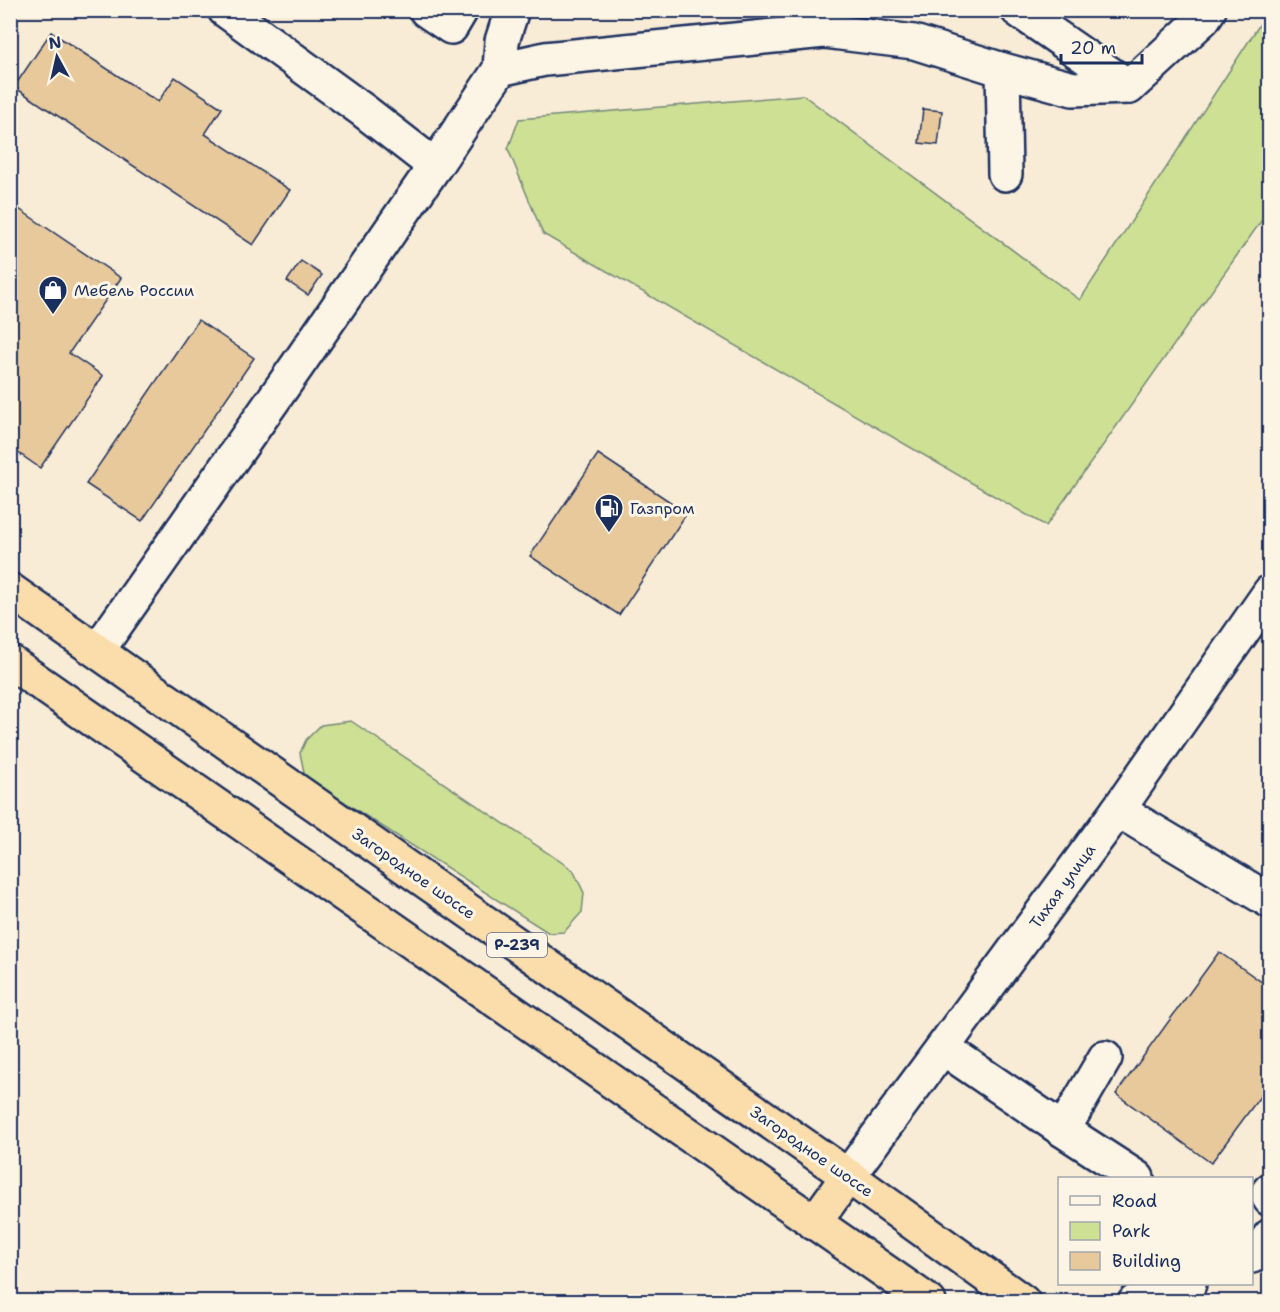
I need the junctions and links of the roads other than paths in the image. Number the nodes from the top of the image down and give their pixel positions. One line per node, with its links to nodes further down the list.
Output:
1 (225, 10): 11 (street)
2 (426, 10): 3 (street)
3 (461, 10)
4 (512, 10): 8 (street)
5 (1018, 10): 10 (street)
6 (1209, 10): 10 (street)
7 (830, 21): 8 (street); 9 (street)
8 (500, 69): 11 (street)
9 (1003, 70): 10 (street); 12 (street)
10 (1130, 87)
11 (435, 166): 15 (street)
12 (1005, 174)
13 (10, 590): 15 (highway, Загородное шоссе / Р-239)
14 (1269, 592): 17 (street, Тихая улица)
15 (98, 650): 22 (highway, Загородное шоссе / Р-239)
16 (10, 662): 26 (highway)
17 (1118, 810): 18 (street); 19 (street, Тихая улица)
18 (1269, 901)
19 (943, 1048): 21 (street); 22 (street, Тихая улица)
20 (1106, 1058): 21 (street)
21 (1063, 1130): 23 (street)
22 (848, 1176): 26 (highway); 29 (highway, Загородное шоссе / Р-239)
23 (1134, 1177)
24 (1269, 1190): 25 (street)
25 (1269, 1199)
26 (814, 1223): 28 (highway)
27 (1186, 1285): 30 (street)
28 (928, 1302)
29 (1023, 1302)
30 (1135, 1302)

